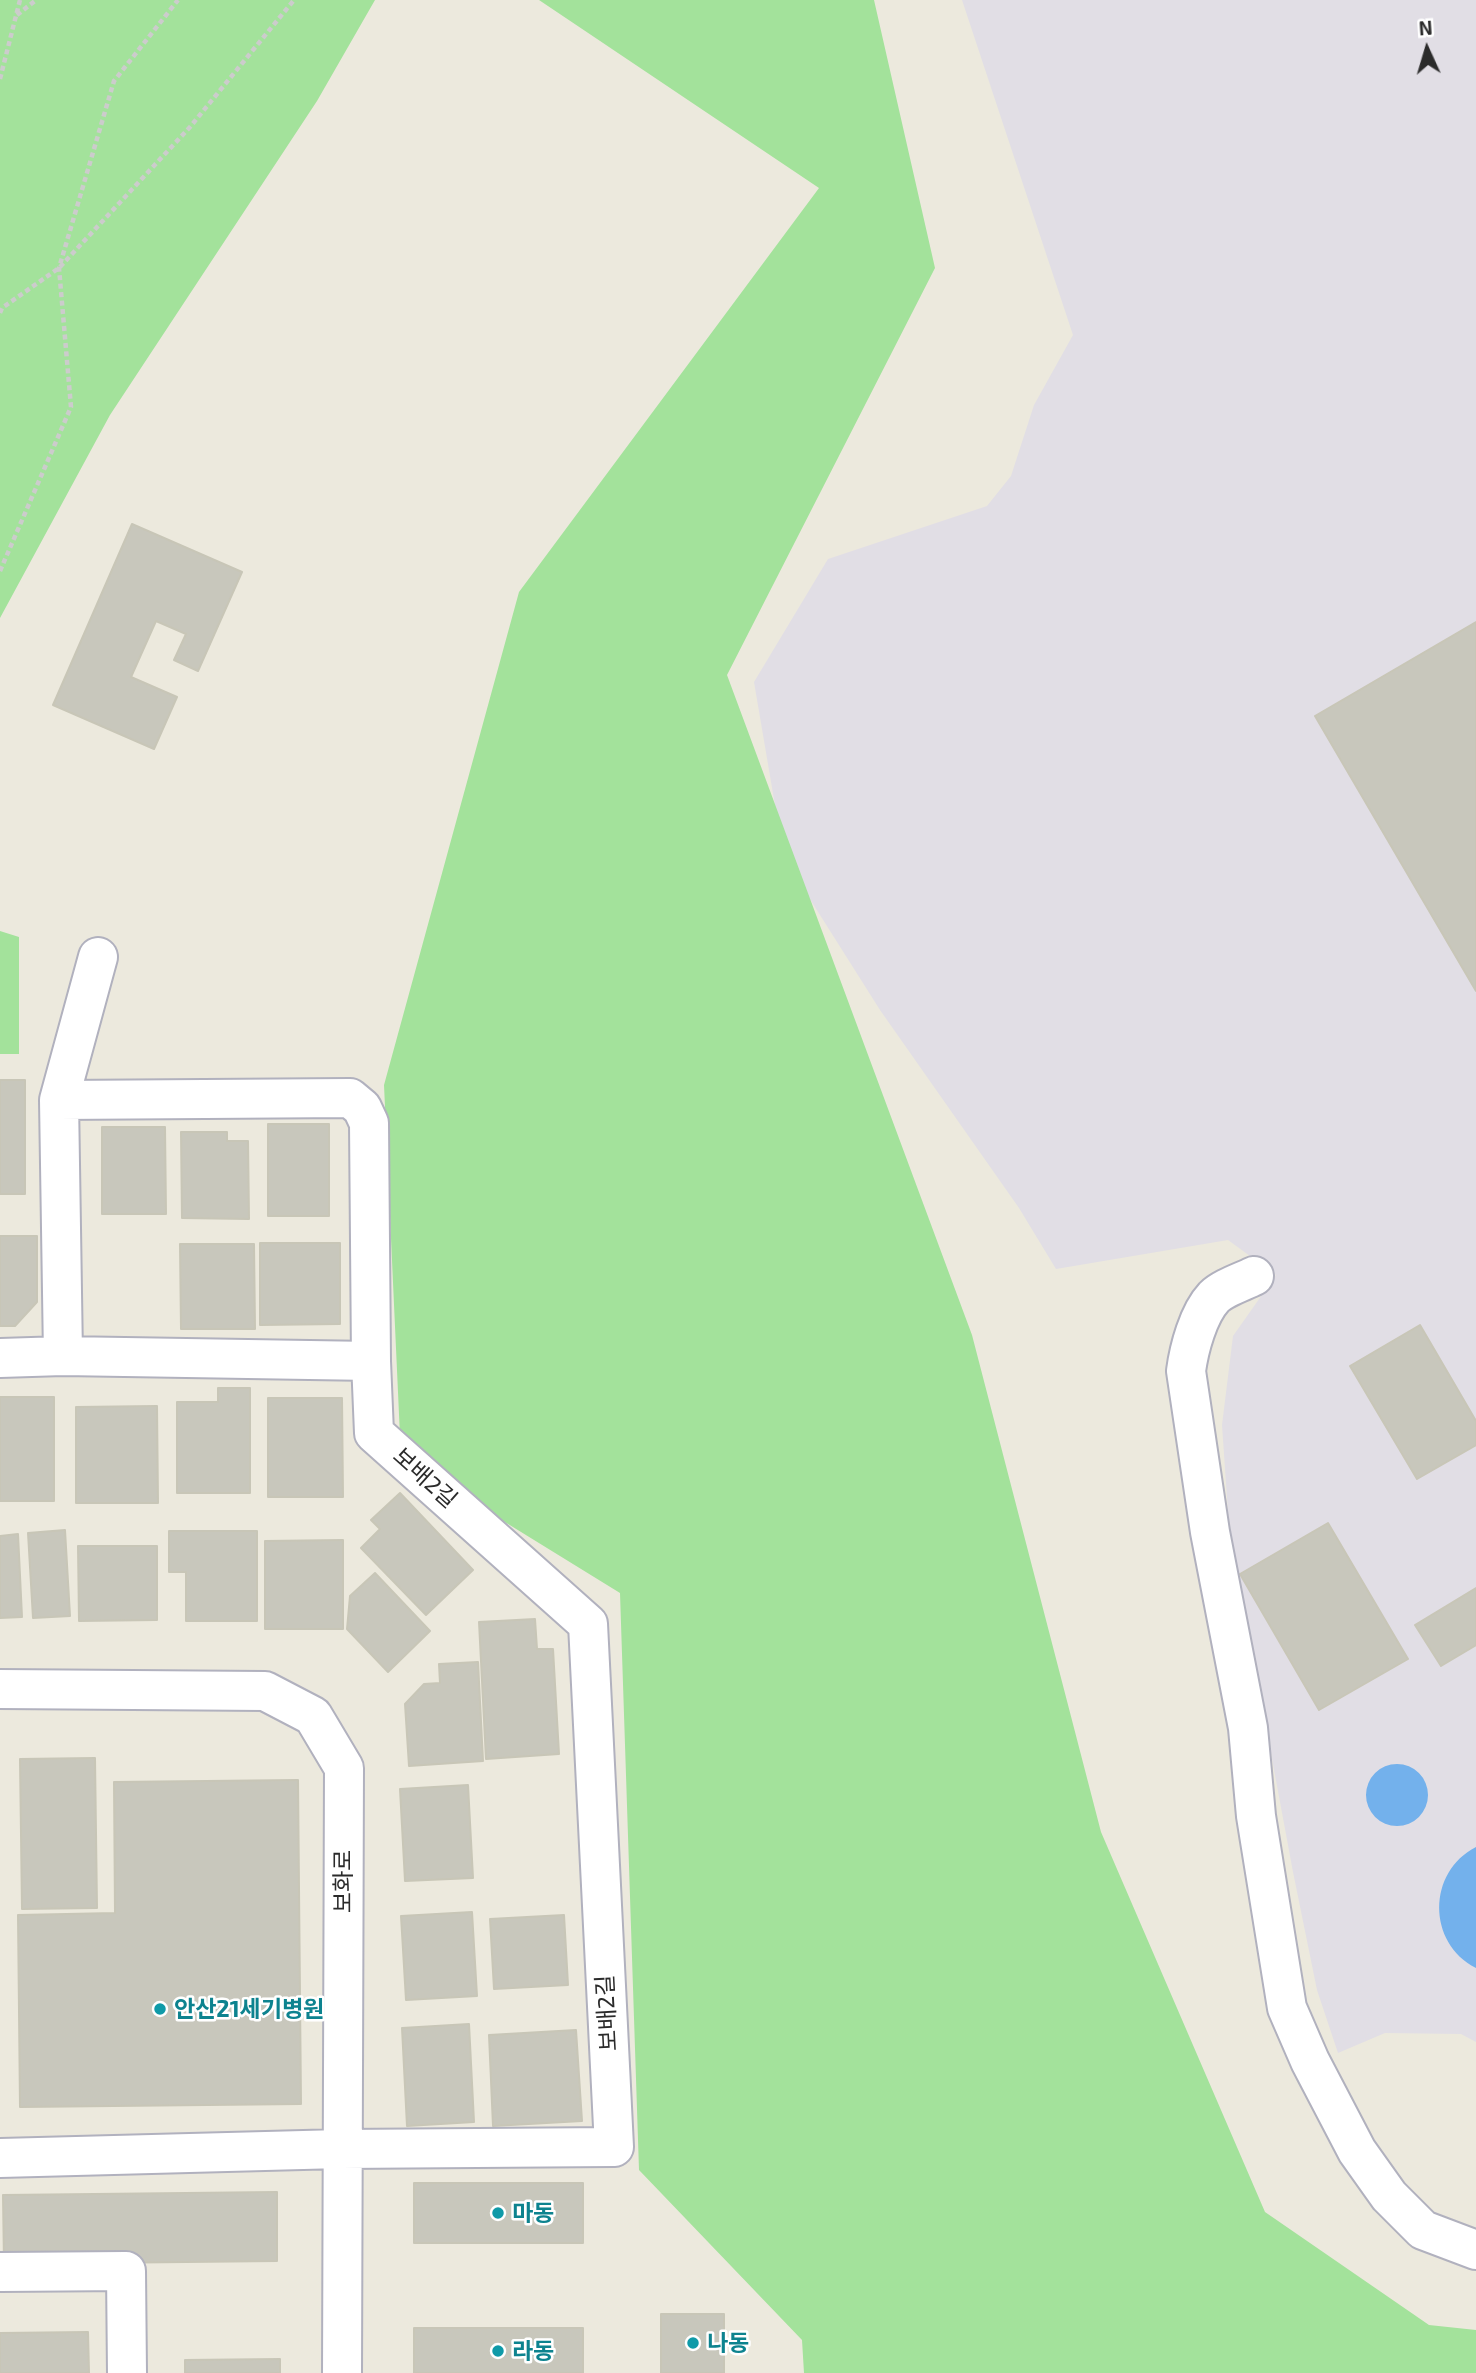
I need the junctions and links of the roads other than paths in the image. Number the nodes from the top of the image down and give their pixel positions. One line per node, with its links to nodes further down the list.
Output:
1 (99, 957): 2 (street)
2 (59, 1100): 4 (street); 6 (street, 보배2길)
3 (1254, 1276): 10 (street)
4 (63, 1356): 5 (street); 6 (street)
5 (0, 1358)
6 (371, 1361): 8 (street, 보배2길)
7 (0, 1689): 8 (street, 보화로)
8 (341, 2149): 9 (street, 보배2길); 13 (street, 보화로)
9 (0, 2158)
10 (1476, 2250)
11 (0, 2272): 12 (street)
12 (127, 2373)
13 (342, 2373)

